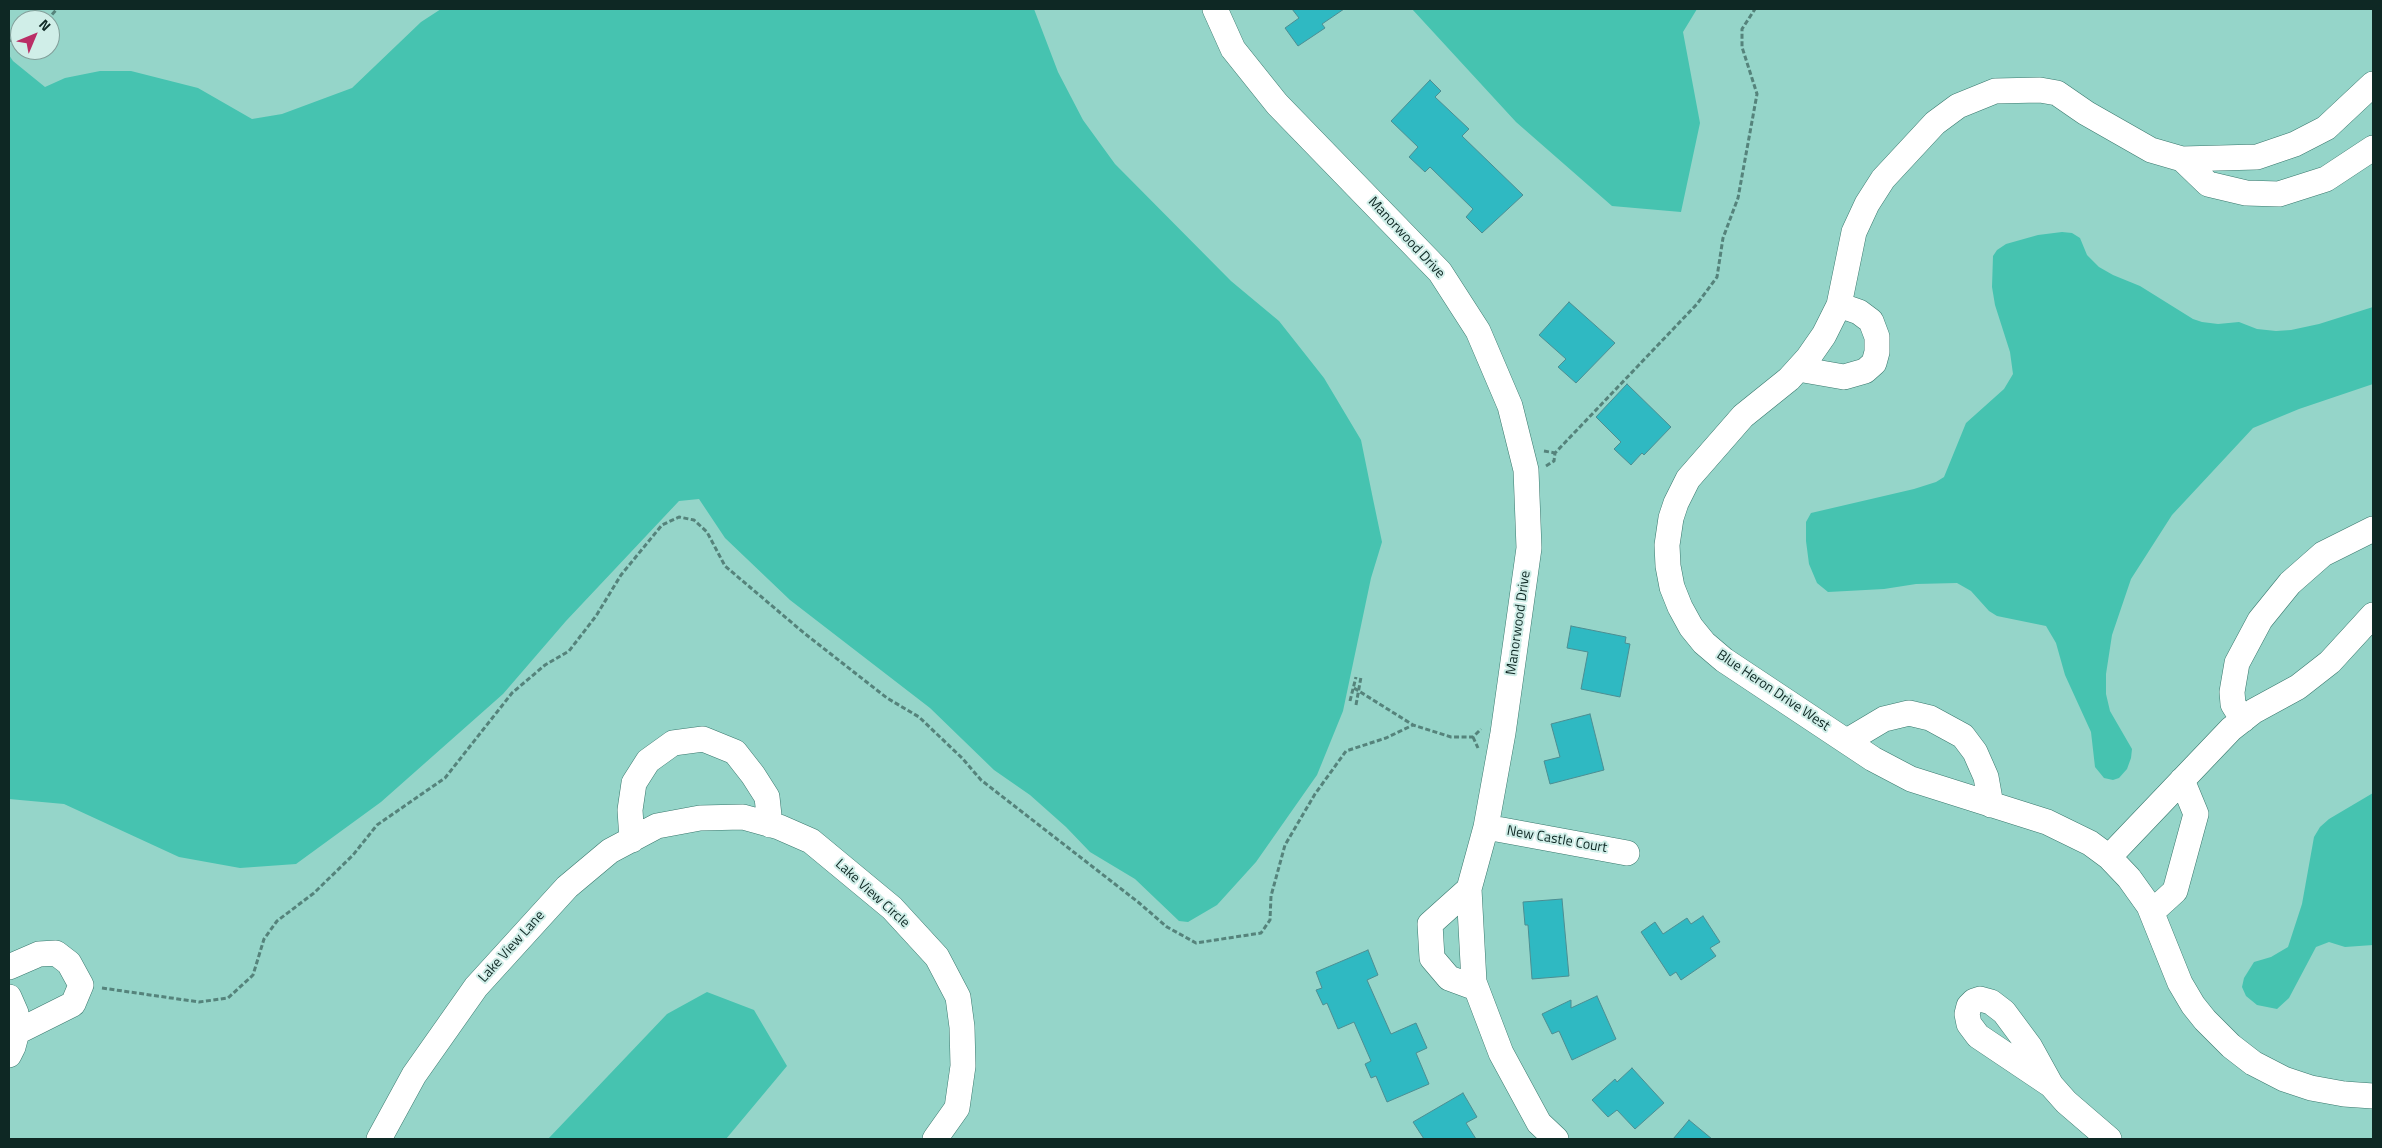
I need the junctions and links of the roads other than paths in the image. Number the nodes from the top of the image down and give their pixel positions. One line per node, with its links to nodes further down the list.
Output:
1 (1215, 9): 15 (street, Manorwood Drive)
2 (2368, 98): 4 (street, Blue Heron Drive West)
3 (2373, 148): 4 (street, Blue Heron Drive West)
4 (2182, 159): 5 (street, Blue Heron Drive West)
5 (1839, 305): 6 (street, Blue Heron Drive West); 6 (street)
6 (1798, 369): 10 (street, Blue Heron Drive West)
7 (2373, 530): 9 (street)
8 (2373, 615): 9 (street)
9 (2243, 720): 11 (street)
10 (1847, 742): 12 (street, Blue Heron Drive West); 12 (street)
11 (2182, 780): 18 (street); 20 (street)
12 (1991, 805): 18 (street, Blue Heron Drive West)
13 (700, 818): 14 (street, Lake View Circle); 16 (street, Lake View Lane)
14 (770, 825): 16 (street); 28 (street, Lake View Circle)
15 (1486, 826): 17 (street, New Castle Court); 19 (street, Manorwood Drive)
16 (632, 840): 27 (street, Lake View Lane)
17 (1628, 852)
18 (2109, 857): 20 (street, Blue Heron Drive West)
19 (1469, 889): 22 (street, Manorwood Drive); 22 (street)
20 (2152, 912): 26 (street, Blue Heron Drive West)
21 (9, 967): 24 (street)
22 (1476, 988): 29 (street, Manorwood Drive)
23 (9, 998): 24 (street)
24 (13, 1044)
25 (2051, 1085): 30 (street)
26 (2373, 1096)
27 (378, 1139)
28 (935, 1139)
29 (1556, 1139)
30 (2109, 1139)

